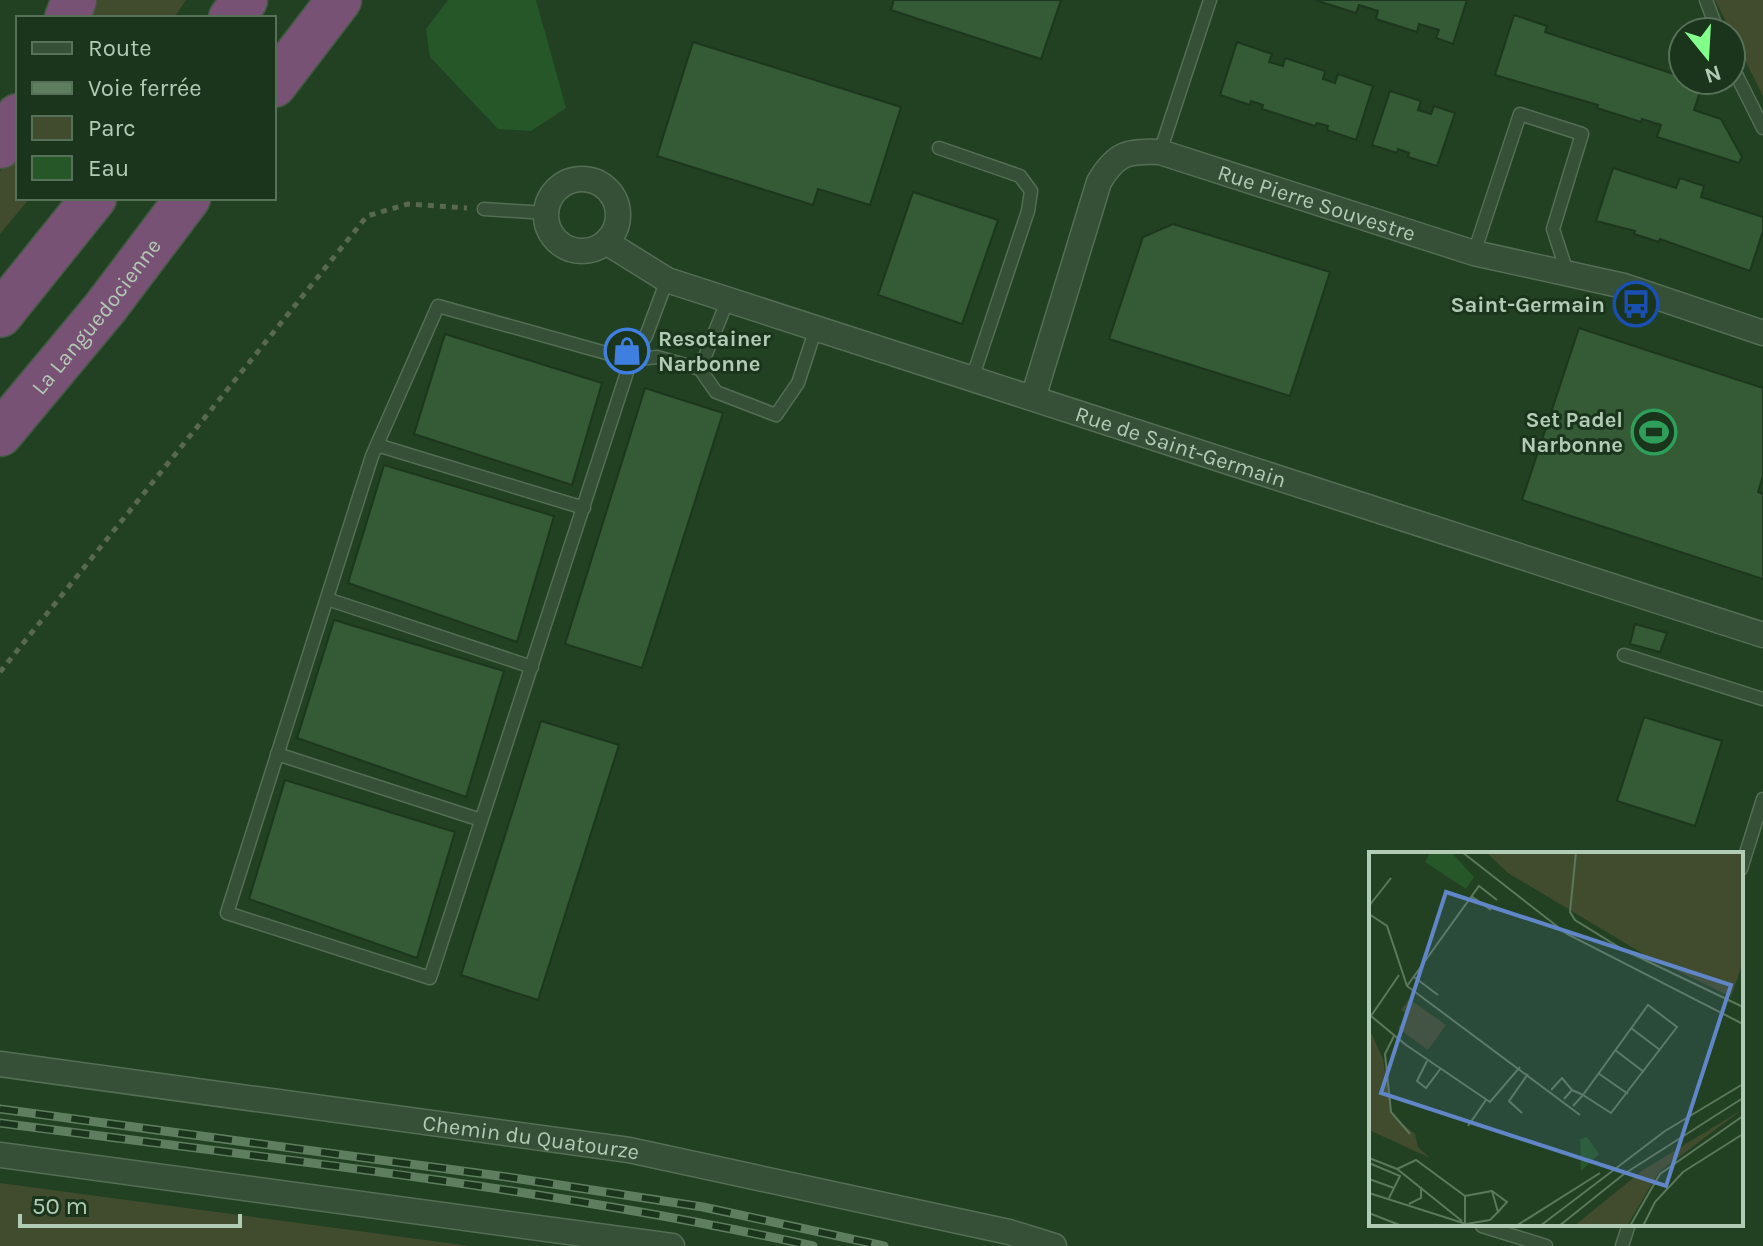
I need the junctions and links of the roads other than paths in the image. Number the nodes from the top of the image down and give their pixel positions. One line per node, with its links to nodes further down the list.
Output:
1 (245, 0): 4 (highway)
2 (339, 0): 5 (highway)
3 (1210, 0): 11 (lane)
4 (233, 16)
5 (276, 82)
6 (1747, 96): 8 (lane)
7 (16, 119): 9 (highway)
8 (1763, 128)
9 (0, 146)
10 (939, 148): 26 (lane)
11 (1160, 152): 17 (street, Rue Pierre Souvestre); 27 (street, Rue Pierre Souvestre)
12 (92, 200): 21 (highway)
13 (186, 200): 28 (highway, La Languedocienne)
14 (484, 209): 15 (lane)
15 (546, 213): 16 (street); 16 (street)
16 (606, 242): 19 (street, Rue de Saint-Germain)
17 (1474, 253): 18 (street, Rue Pierre Souvestre); 18 (lane)
18 (1567, 272): 23 (street, Rue Pierre Souvestre)
19 (667, 280): 20 (street, Rue de Saint-Germain); 24 (lane)
20 (728, 299): 22 (street, Rue de Saint-Germain); 25 (lane)
21 (0, 315)
22 (816, 328): 25 (lane); 26 (street, Rue de Saint-Germain)
23 (1763, 333)
24 (631, 360): 25 (lane); 29 (lane); 30 (lane)
25 (700, 369)
26 (972, 379): 27 (street, Rue de Saint-Germain)
27 (1033, 398): 32 (street, Rue de Saint-Germain)
28 (0, 434)
29 (377, 445): 30 (lane); 31 (lane)
30 (584, 508): 34 (lane)
31 (327, 599): 34 (lane); 36 (lane)
32 (1763, 635)
33 (1624, 655): 35 (lane)
34 (532, 667): 38 (lane)
35 (1763, 699)
36 (277, 754): 38 (lane); 38 (lane)
37 (1763, 799): 39 (lane)
38 (481, 820)
39 (1743, 863)
40 (0, 1064): 45 (street, Chemin du Quatourze)
41 (0, 1155): 44 (street)
42 (1482, 1226): 46 (lane)
43 (1628, 1226): 47 (lane)
44 (672, 1246)
45 (1054, 1246)
46 (1546, 1246)
47 (1622, 1246)

